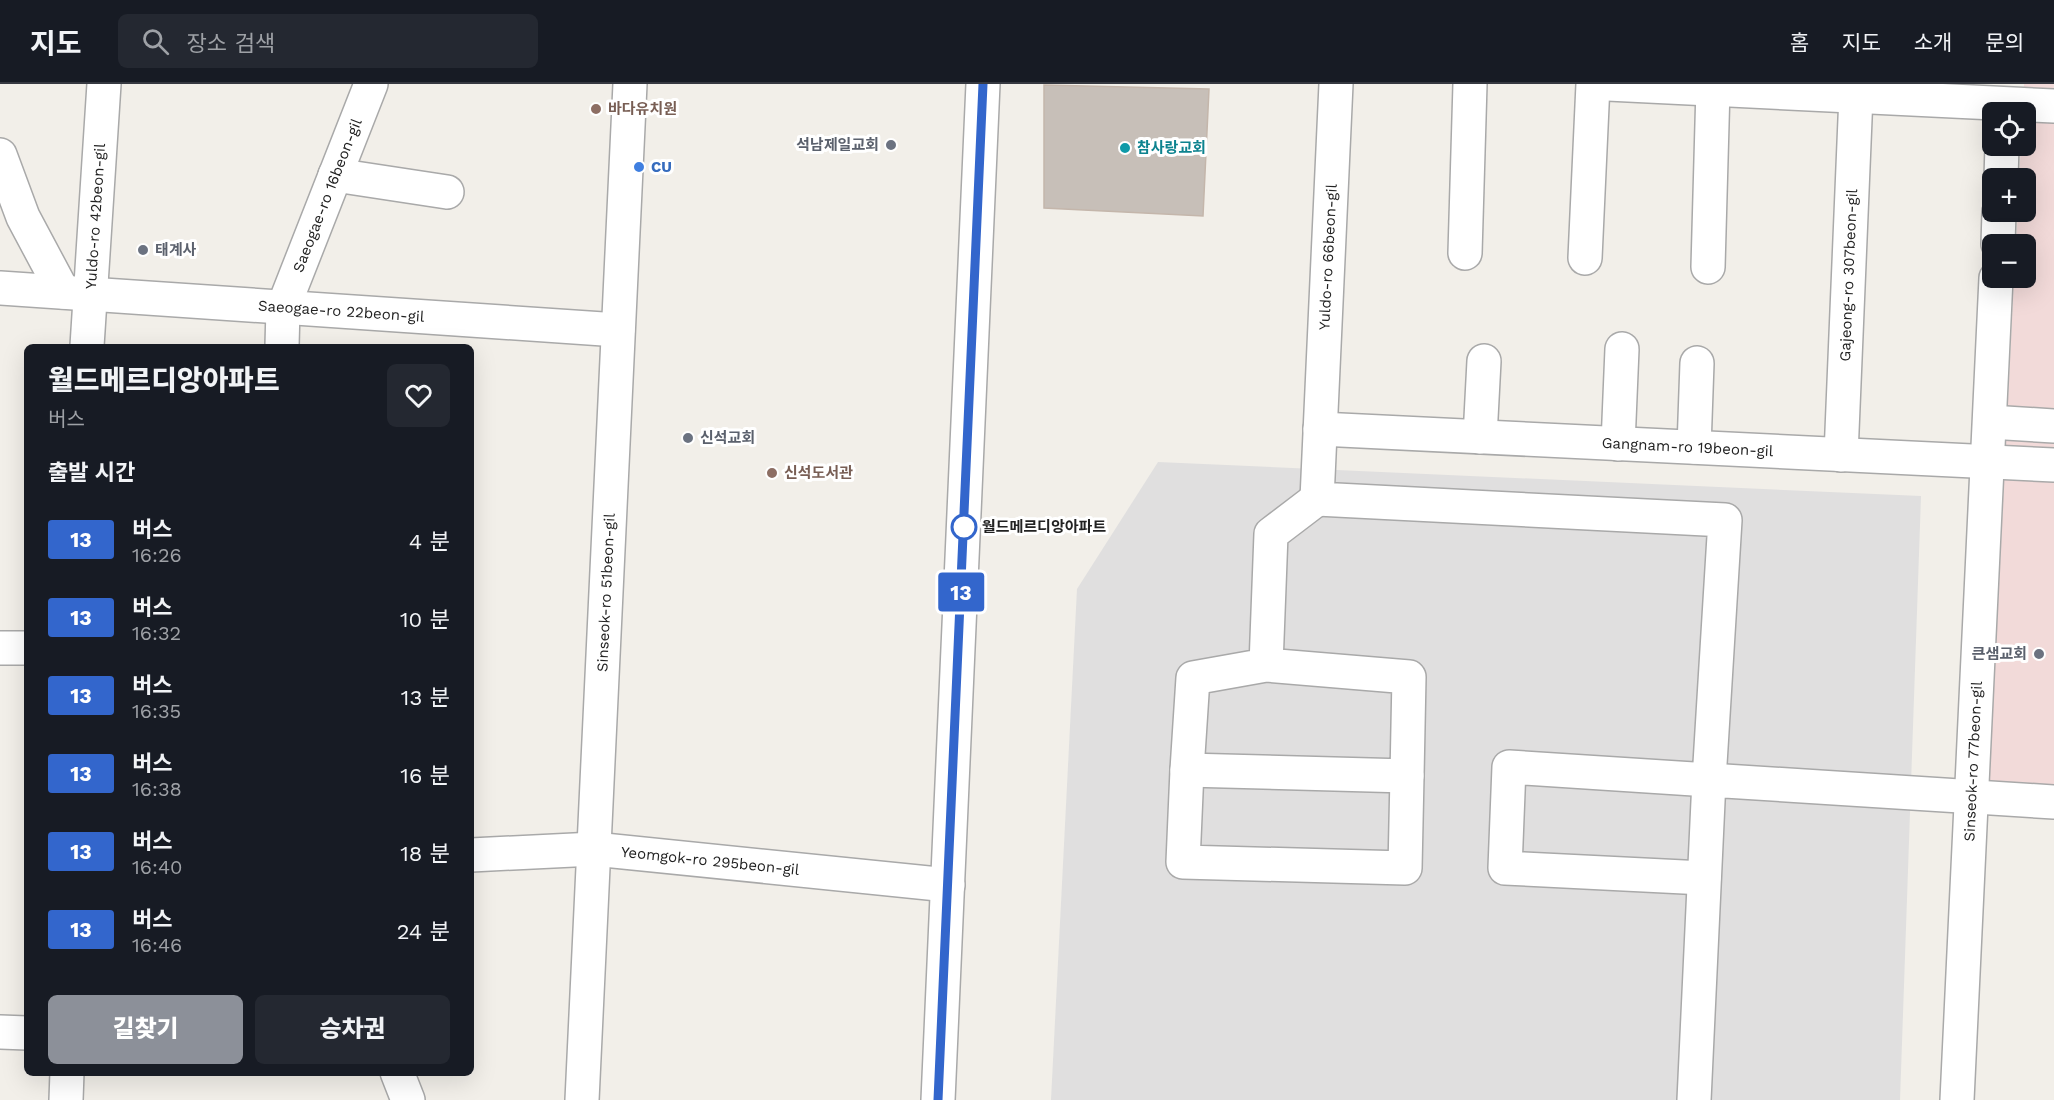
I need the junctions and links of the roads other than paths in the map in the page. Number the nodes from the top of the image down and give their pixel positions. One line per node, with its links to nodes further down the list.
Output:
1 (104, 84): 23 (street, Yuldo-ro 42beon-gil)
2 (371, 84): 16 (street, Saeogae-ro 16beon-gil)
3 (630, 84): 25 (street, Sinseok-ro 51beon-gil)
4 (983, 84): 52 (street)
5 (1336, 84): 33 (street, Yuldo-ro 66beon-gil)
6 (1470, 84): 18 (street)
7 (1593, 84): 19 (street)
8 (1608, 84): 9 (street)
9 (1647, 85): 10 (street)
10 (1713, 88): 11 (street); 20 (street)
11 (1811, 89): 12 (street)
12 (1856, 95): 13 (street); 37 (street, Gajeong-ro 307beon-gil)
13 (2005, 100): 14 (street)
14 (2054, 106)
15 (0, 154): 23 (street)
16 (335, 175): 17 (street); 24 (street, Saeogae-ro 16beon-gil)
17 (447, 192)
18 (1465, 253)
19 (1585, 258)
20 (1708, 267)
21 (0, 288): 23 (street, Saeogae-ro 22beon-gil)
22 (1996, 288): 31 (street, Sinseok-ro 77beon-gil)
23 (76, 293): 24 (street, Saeogae-ro 22beon-gil); 26 (street, Yuldo-ro 42beon-gil)
24 (283, 308): 25 (street, Saeogae-ro 22beon-gil); 27 (street, Saeogae-ro 16beon-gil)
25 (618, 330): 49 (street, Sinseok-ro 51beon-gil)
26 (87, 344)
27 (282, 344)
28 (1622, 350): 35 (street)
29 (1484, 361): 34 (street)
30 (1697, 363): 36 (street)
31 (1990, 422): 32 (street); 38 (street, Sinseok-ro 77beon-gil)
32 (2054, 426)
33 (1320, 429): 34 (street, Gangnam-ro 19beon-gil); 40 (street, Yuldo-ro 66beon-gil)
34 (1480, 437): 35 (street, Gangnam-ro 19beon-gil)
35 (1618, 444): 36 (street, Gangnam-ro 19beon-gil)
36 (1694, 447): 37 (street, Gangnam-ro 19beon-gil)
37 (1841, 455): 38 (street, Gangnam-ro 19beon-gil)
38 (1988, 461): 39 (street, Gangnam-ro 19beon-gil); 47 (street, Sinseok-ro 77beon-gil)
39 (2054, 465)
40 (1317, 499): 43 (street); 46 (street)
41 (0, 648): 42 (street)
42 (24, 648)
43 (1266, 665): 44 (street); 45 (street)
44 (1187, 770): 45 (street); 45 (street)
45 (1407, 776)
46 (1709, 780): 47 (street); 51 (street); 51 (street)
47 (1972, 797): 48 (street); 62 (street, Sinseok-ro 77beon-gil)
48 (2054, 802)
49 (594, 849): 50 (street, Yeomgok-ro 295beon-gil); 52 (street, Yeomgok-ro 295beon-gil); 59 (street, Sinseok-ro 51beon-gil)
50 (474, 855)
51 (1704, 878): 61 (street)
52 (948, 885): 60 (street)
53 (0, 1032): 54 (street)
54 (24, 1033)
55 (67, 1076): 57 (street)
56 (399, 1076): 58 (street)
57 (66, 1100)
58 (408, 1100)
59 (582, 1100)
60 (938, 1100)
61 (1694, 1100)
62 (1957, 1100)

